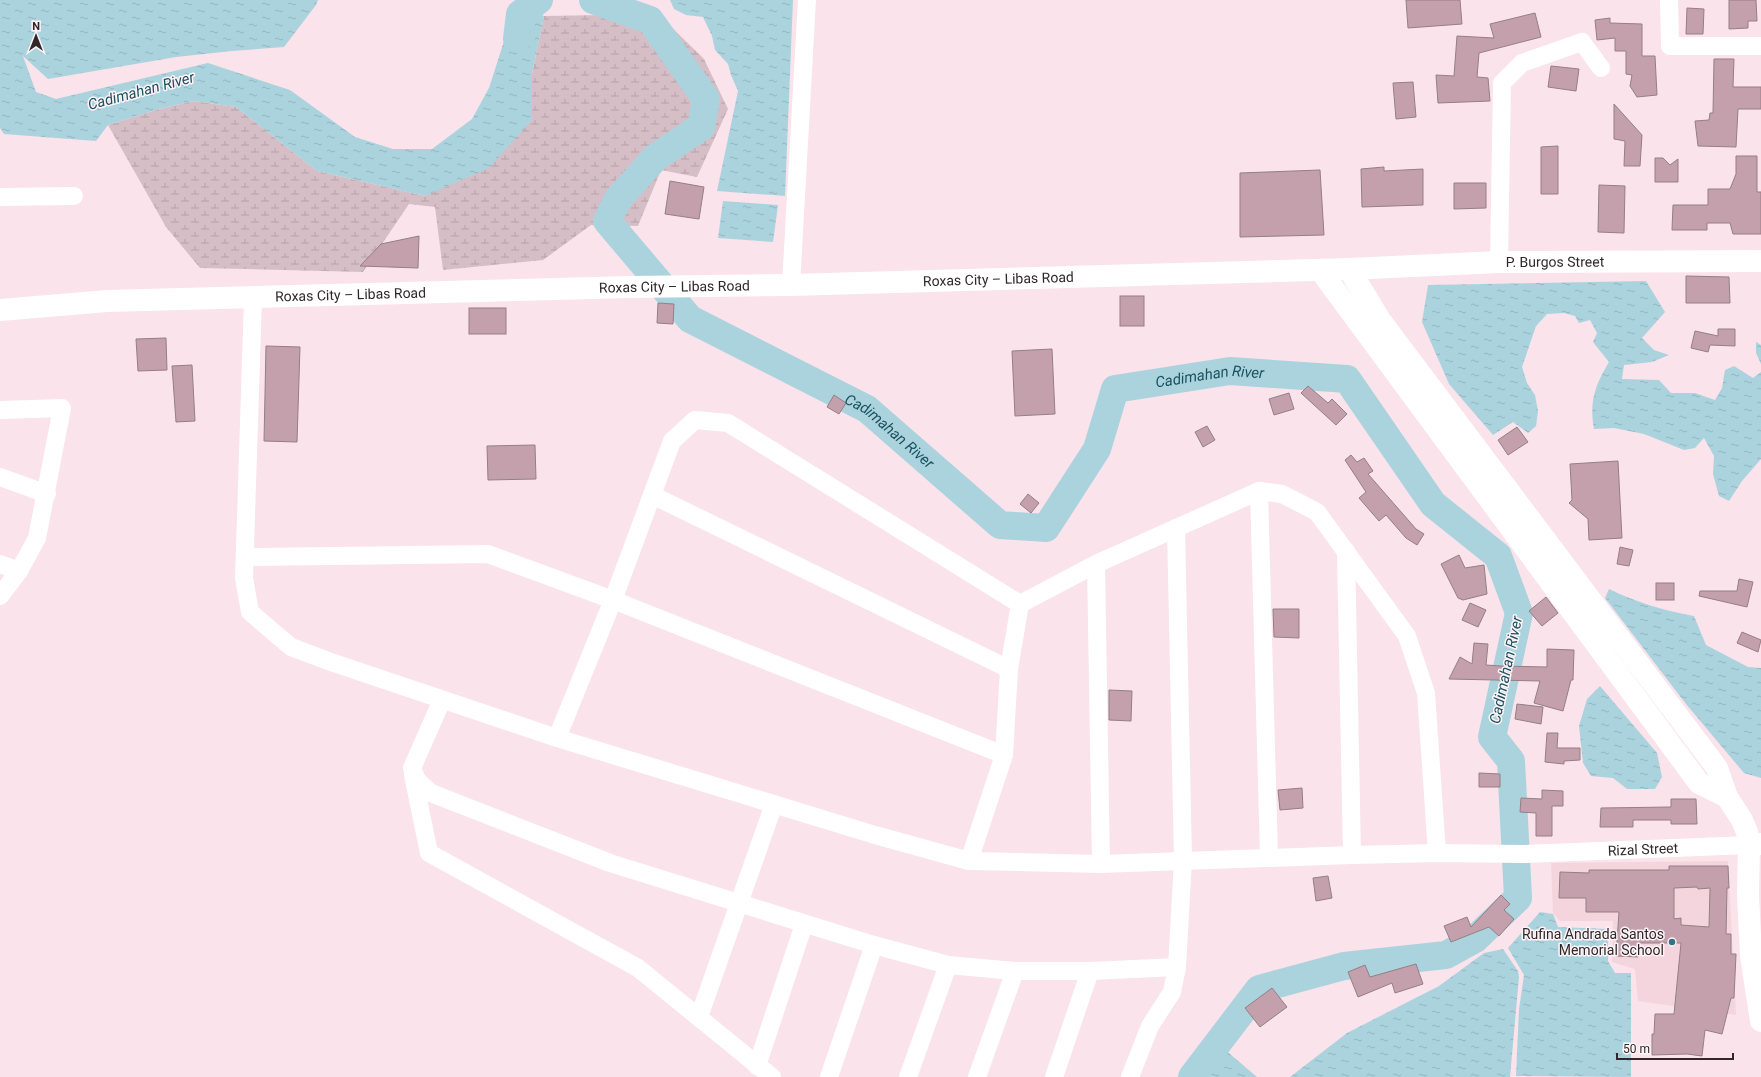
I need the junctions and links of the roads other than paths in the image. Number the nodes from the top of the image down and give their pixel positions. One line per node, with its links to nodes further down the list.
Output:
1 (807, 0): 11 (street)
2 (1669, 0): 3 (street)
3 (1761, 46)
4 (1602, 68): 8 (street)
5 (74, 196): 6 (street)
6 (0, 197)
7 (1761, 261): 8 (main road, P. Burgos Street)
8 (1499, 262): 9 (main road, P. Burgos Street)
9 (1349, 269): 10 (main road, Roxas City – Libas Road); 33 (main road)
10 (1320, 270): 11 (main road, Roxas City – Libas Road); 33 (main road)
11 (791, 285): 12 (main road, Roxas City – Libas Road)
12 (253, 298): 13 (main road, Roxas City – Libas Road); 21 (street, Rizal Street)
13 (0, 310)
14 (0, 410): 17 (street)
15 (0, 477): 17 (street)
16 (1259, 491): 19 (street); 20 (street); 38 (street)
17 (47, 494): 24 (street)
18 (652, 495): 26 (street); 27 (street); 28 (street)
19 (1176, 528): 23 (street); 39 (street)
20 (1346, 551): 36 (street); 37 (street)
21 (245, 556): 26 (street); 29 (street, Rizal Street)
22 (0, 564): 24 (street)
23 (1096, 564): 27 (street); 41 (street)
24 (19, 571): 25 (street)
25 (0, 596)
26 (612, 600): 30 (street); 31 (street)
27 (1020, 604): 28 (street)
28 (1009, 669): 31 (street)
29 (442, 700): 30 (street, Rizal Street); 32 (street)
30 (557, 738): 34 (street, Rizal Street)
31 (1004, 755): 40 (street)
32 (412, 768): 42 (street); 49 (street)
33 (1727, 797): 35 (main road)
34 (774, 804): 40 (street, Rizal Street); 42 (street)
35 (1755, 845): 36 (street, Rizal Street); 50 (main road)
36 (1437, 853): 37 (street, Rizal Street)
37 (1352, 854): 38 (street, Rizal Street)
38 (1269, 857): 39 (street, Rizal Street)
39 (1183, 860): 41 (street, Rizal Street); 46 (street)
40 (969, 861): 41 (street, Rizal Street)
41 (1101, 864)
42 (739, 902): 43 (street); 49 (street)
43 (804, 924): 44 (street); 51 (street)
44 (874, 945): 45 (street); 53 (street)
45 (948, 965): 47 (street); 54 (street)
46 (1177, 967): 48 (street); 57 (street)
47 (1015, 971): 48 (street); 55 (street)
48 (1090, 972): 56 (street)
49 (699, 1017): 51 (street)
50 (1761, 1021)
51 (757, 1066): 52 (street)
52 (772, 1077)
53 (829, 1077)
54 (908, 1077)
55 (977, 1077)
56 (1054, 1077)
57 (1130, 1077)

